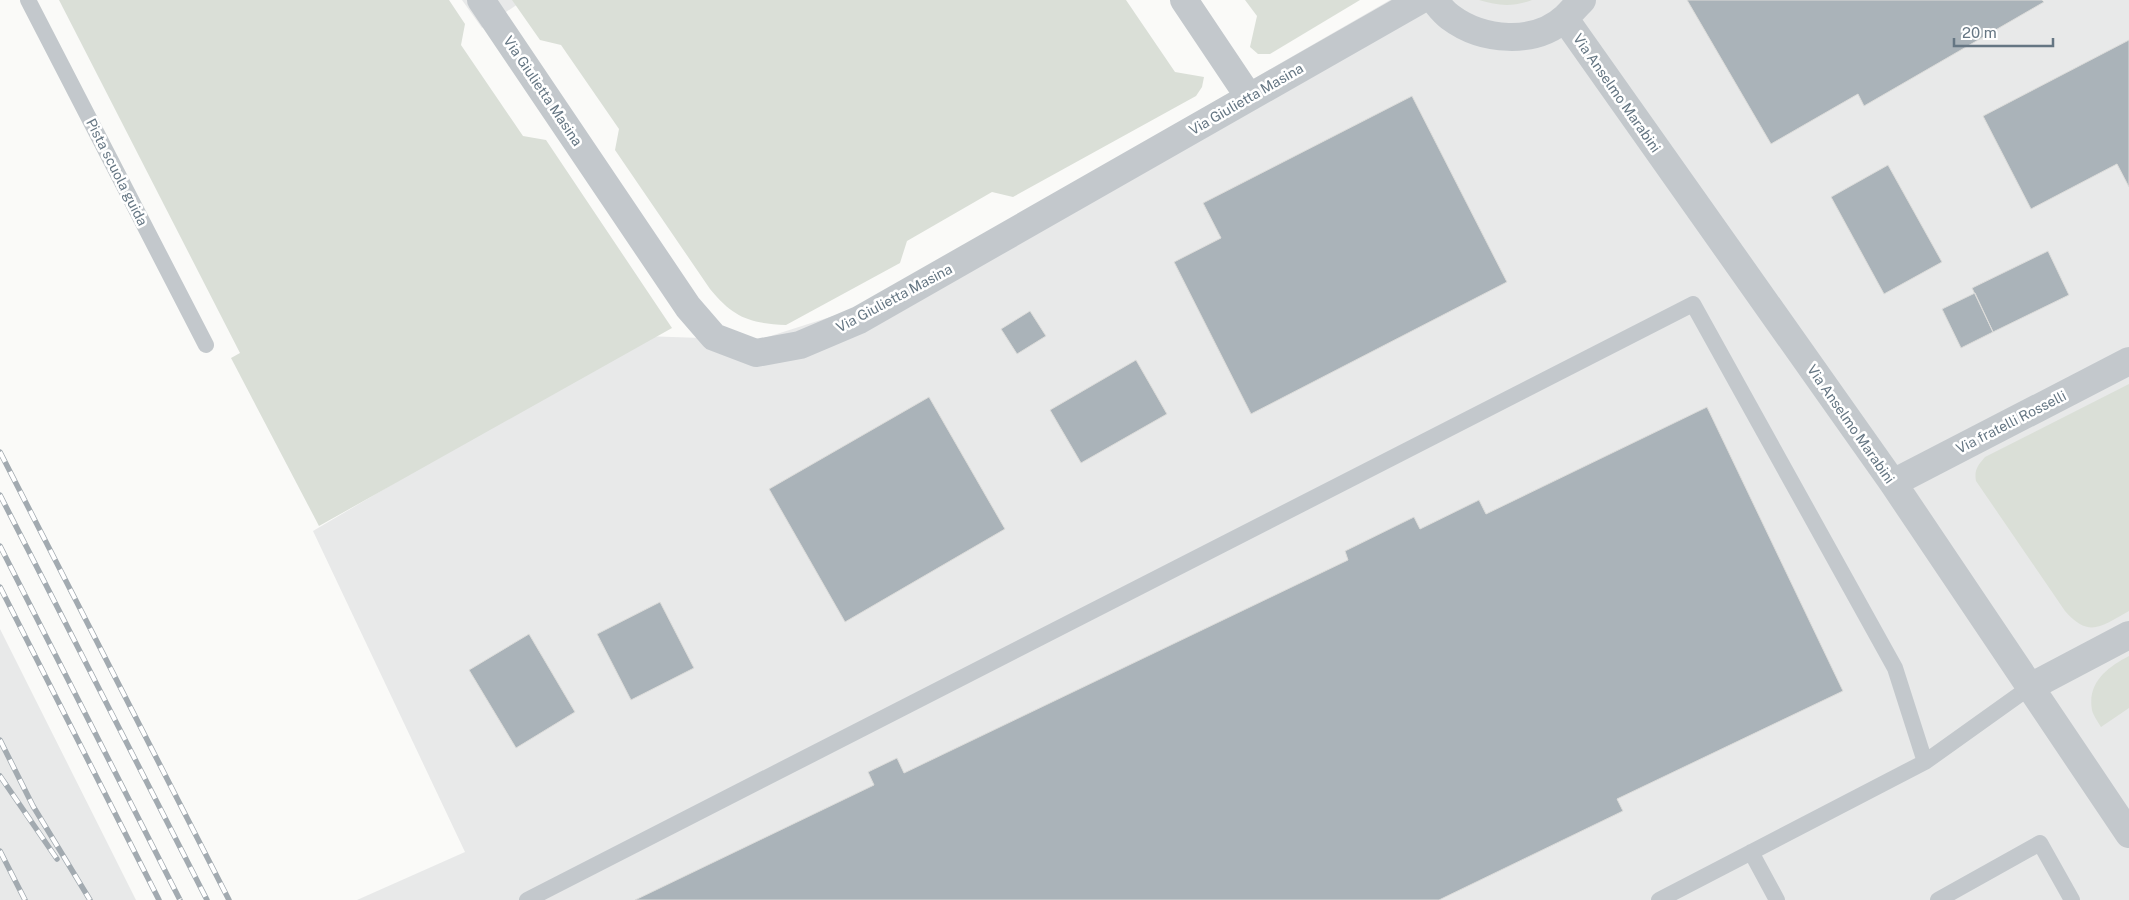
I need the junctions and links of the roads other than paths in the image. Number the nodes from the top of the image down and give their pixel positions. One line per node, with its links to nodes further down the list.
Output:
1 (28, 0): 8 (lane, Pista scuola guida)
2 (481, 0): 7 (street, Via Giulietta Masina)
3 (1184, 0): 7 (street)
4 (1420, 0): 7 (street, Via Giulietta Masina)
5 (1434, 0): 6 (street)
6 (1573, 9): 10 (street, Via Anselmo Marabini)
7 (1249, 97)
8 (206, 345)
9 (2129, 361): 10 (street, Via fratelli Rosselli)
10 (1893, 483): 12 (street, Via Anselmo Marabini)
11 (2129, 635): 12 (street)
12 (2030, 687): 13 (lane); 14 (street, Via Anselmo Marabini)
13 (1925, 762): 15 (lane); 16 (lane)
14 (2129, 834)
15 (1751, 852): 17 (lane); 18 (lane)
16 (527, 900)
17 (1658, 900)
18 (1777, 900)
19 (1938, 900): 20 (lane)
20 (2072, 900)

